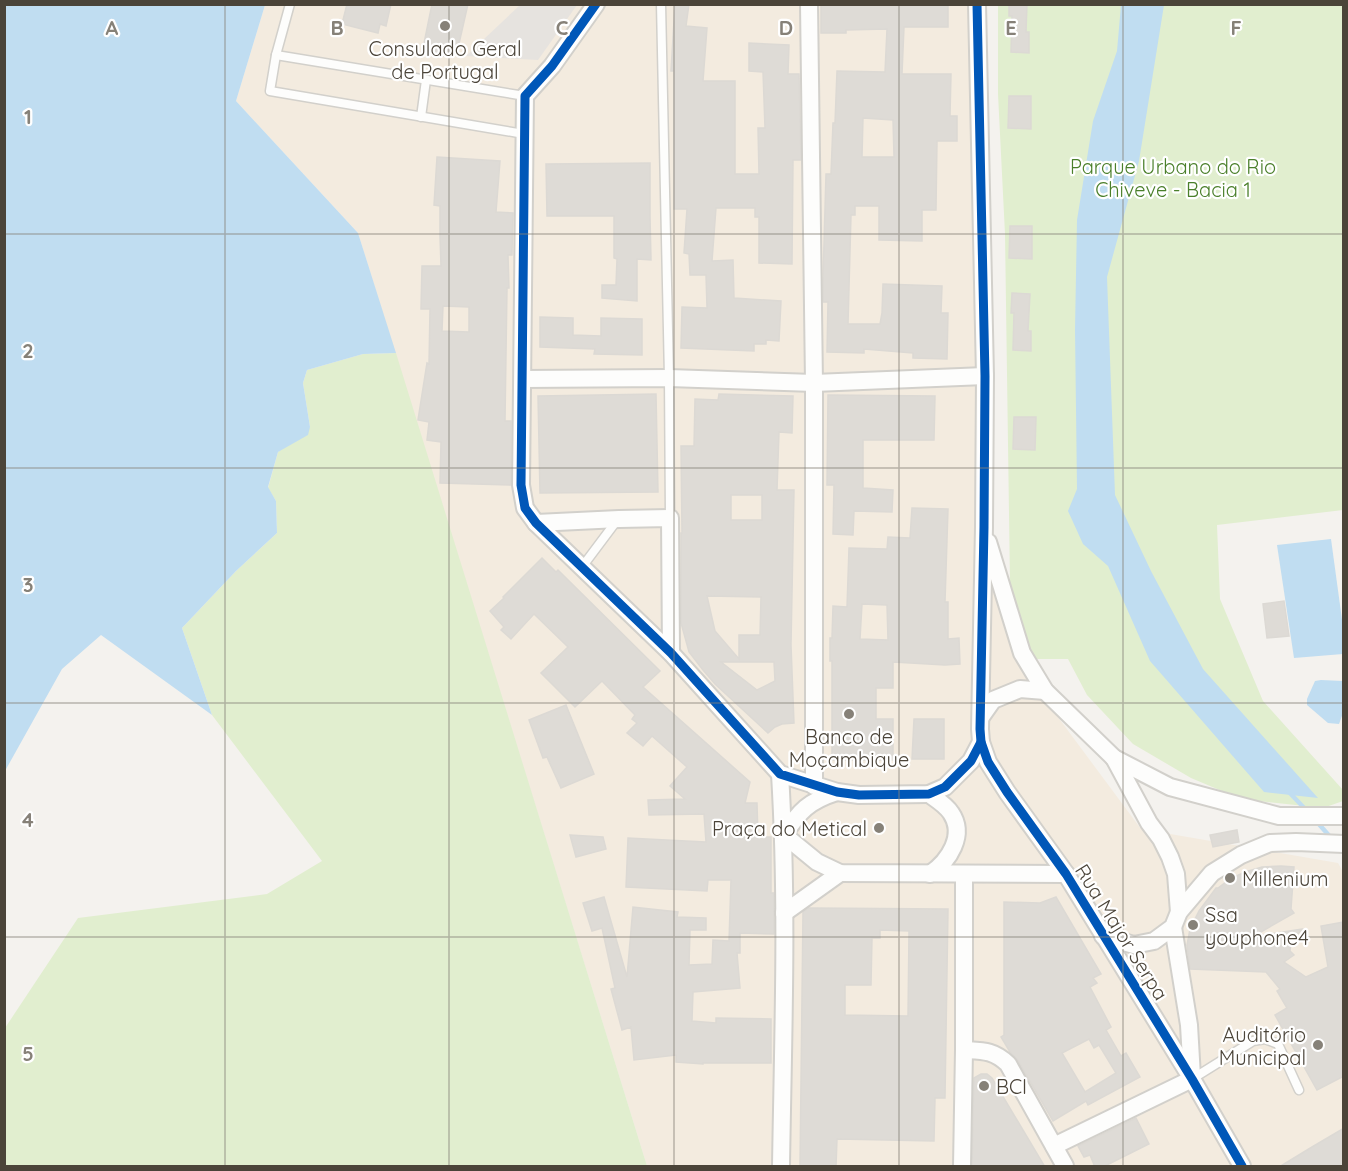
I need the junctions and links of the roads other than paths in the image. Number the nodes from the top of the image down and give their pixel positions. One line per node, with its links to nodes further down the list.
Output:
1 (290, 4): 6 (lane)
2 (596, 4): 8 (street)
3 (661, 4): 13 (lane)
4 (809, 4): 14 (street)
5 (977, 4): 11 (street, Rua Major Serpa)
6 (276, 55): 7 (lane); 9 (lane)
7 (426, 80): 8 (lane); 9 (lane)
8 (525, 96): 10 (street)
9 (421, 117): 10 (lane)
10 (524, 134): 12 (street)
11 (985, 376): 14 (street); 18 (street, Rua Major Serpa)
12 (523, 378): 13 (street); 17 (street)
13 (669, 378): 14 (street); 15 (lane)
14 (814, 383): 26 (street)
15 (670, 518): 16 (street); 20 (street)
16 (619, 519): 17 (street); 19 (lane)
17 (536, 523): 19 (street)
18 (984, 527): 21 (street); 22 (street, Rua Major Serpa)
19 (582, 567): 20 (street)
20 (671, 653): 25 (street)
21 (1045, 691): 22 (street); 24 (street)
22 (981, 717): 23 (street, Rua Major Serpa)
23 (981, 742): 28 (street); 35 (street, Rua Major Serpa)
24 (1114, 758): 29 (street); 37 (street)
25 (780, 774): 26 (street); 30 (street)
26 (814, 786): 27 (street)
27 (837, 792): 28 (street); 30 (street)
28 (929, 794): 33 (street)
29 (1344, 816)
30 (784, 835): 32 (street); 36 (street)
31 (1344, 844): 37 (street)
32 (840, 873): 33 (street); 36 (street)
33 (930, 874): 34 (street)
34 (964, 874): 35 (street); 39 (street)
35 (1066, 874): 38 (street, Rua Major Serpa)
36 (784, 913): 43 (street)
37 (1176, 919): 38 (street); 40 (street)
38 (1103, 936): 40 (street, Rua Major Serpa)
39 (964, 1050): 42 (street); 44 (street)
40 (1192, 1079): 41 (lane); 42 (street); 46 (street, Rua Major Serpa)
41 (1299, 1090)
42 (1054, 1146): 45 (street)
43 (781, 1167)
44 (962, 1167)
45 (1065, 1167)
46 (1242, 1167)

